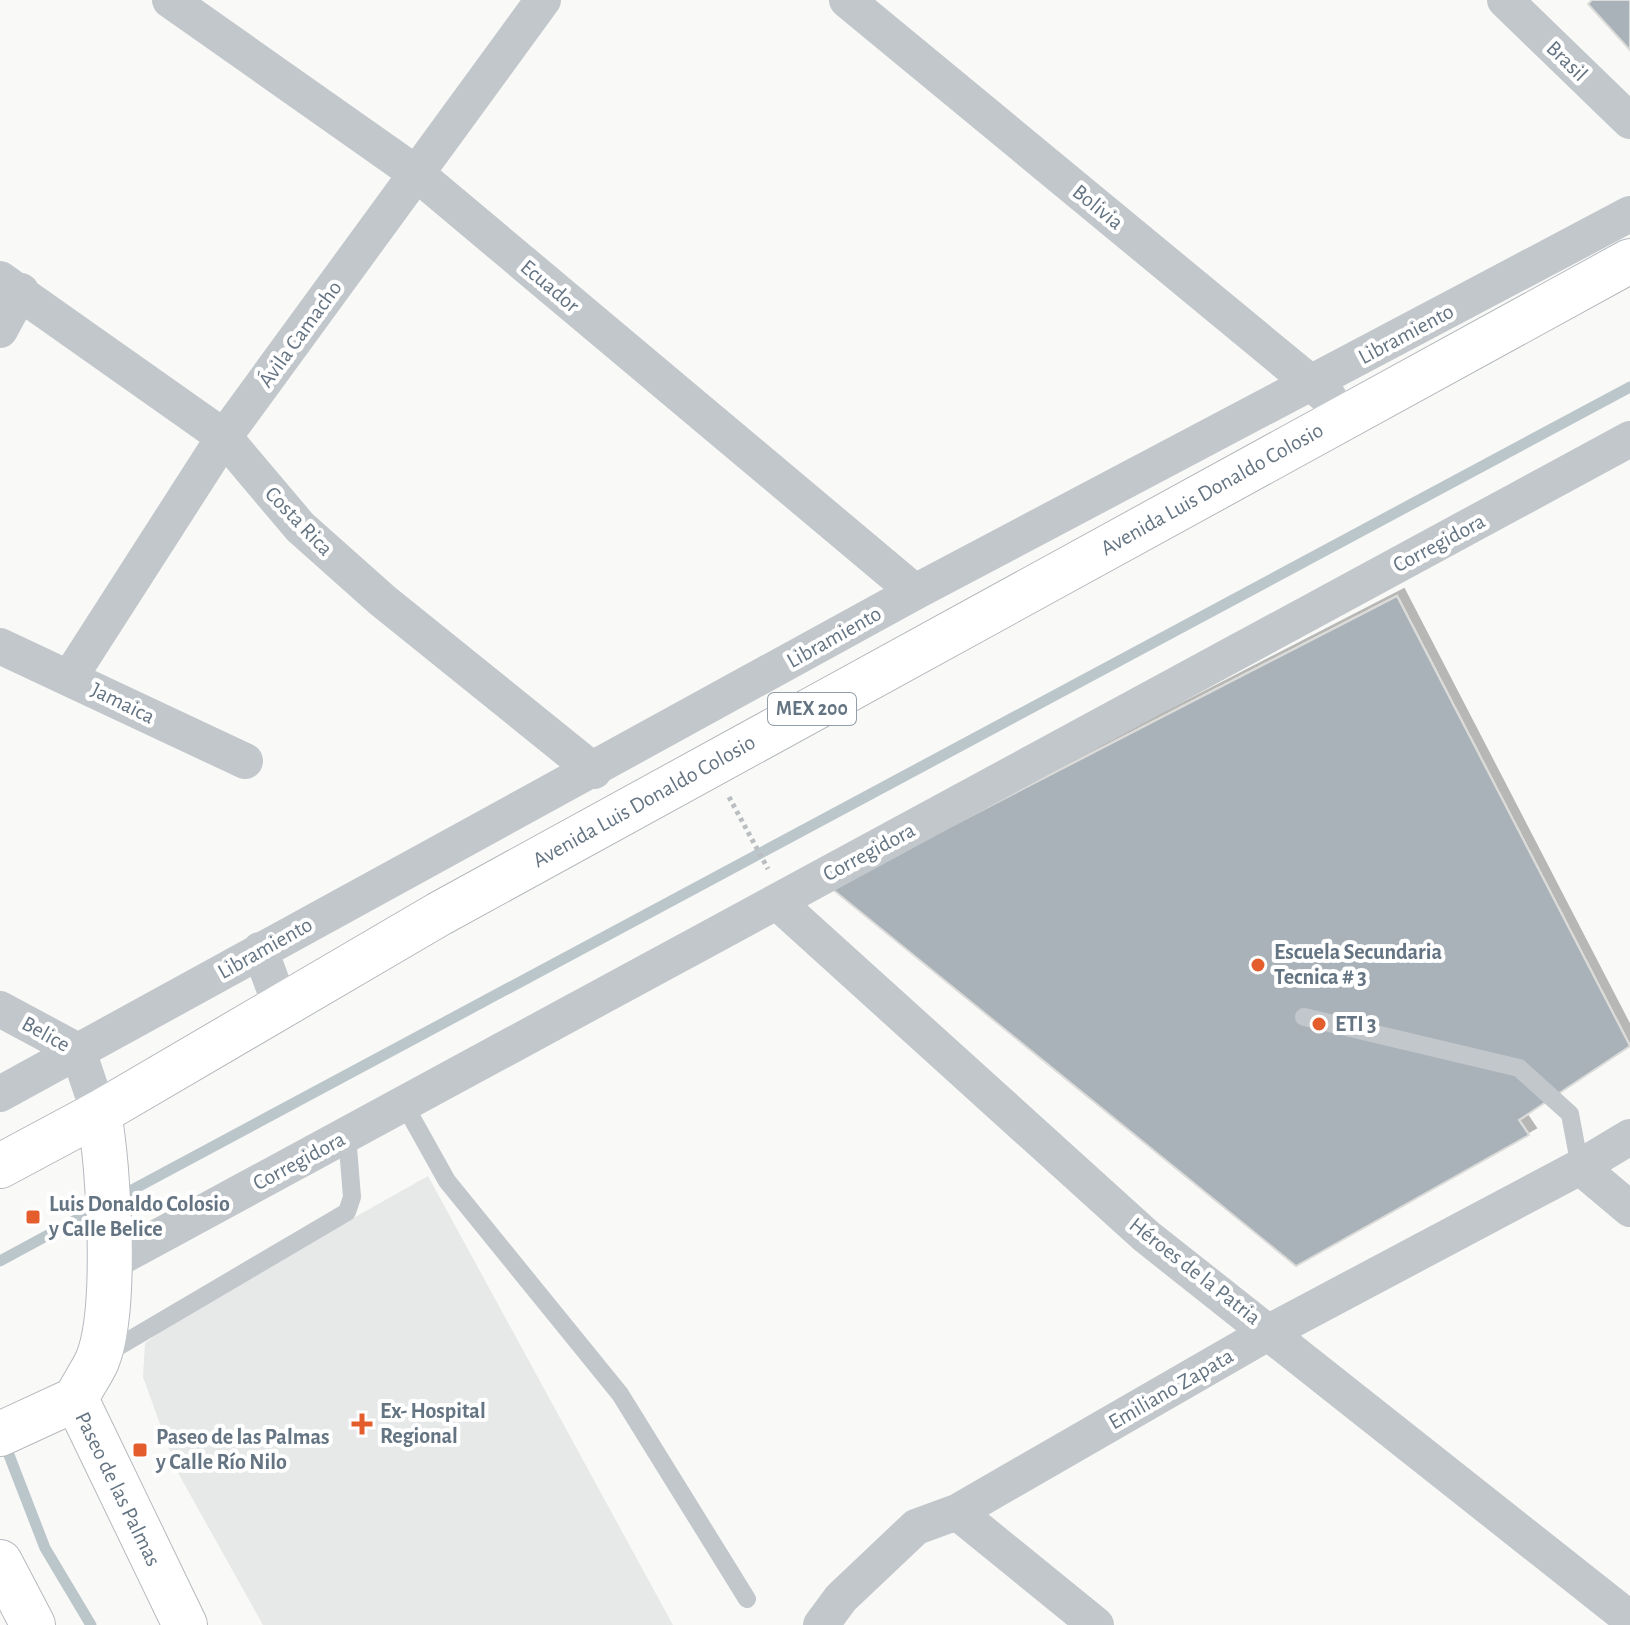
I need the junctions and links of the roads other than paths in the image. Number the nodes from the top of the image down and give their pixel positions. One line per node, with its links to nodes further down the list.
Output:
1 (170, 0): 6 (street, Ecuador)
2 (543, 0): 6 (street, Ávila Camacho)
3 (1505, 0): 5 (street, Brasil)
4 (864, 5): 11 (street, Bolivia)
5 (1630, 121)
6 (417, 174): 13 (street, Ávila Camacho); 15 (street, Ecuador)
7 (1630, 214): 11 (street, Libramiento)
8 (1630, 261): 12 (main road, Avenida Luis Donaldo Colosio / MEX 200)
9 (10, 285): 10 (street); 13 (street, Costa Rica)
10 (0, 330)
11 (1313, 384): 12 (street, Bolivia); 15 (street, Libramiento)
12 (1348, 414): 22 (main road, Avenida Luis Donaldo Colosio / MEX 200)
13 (224, 437): 17 (street, Ávila Camacho); 19 (street, Costa Rica)
14 (1630, 439): 21 (street, Corregidora)
15 (915, 592): 19 (street, Libramiento)
16 (0, 646): 17 (street, Jamaica)
17 (70, 677): 18 (street, Jamaica)
18 (245, 761)
19 (594, 771): 20 (street, Libramiento)
20 (410, 869): 22 (street); 23 (street, Libramiento)
21 (774, 888): 29 (street, Corregidora); 37 (street, Héroes de la Patria)
22 (439, 914): 24 (main road, Avenida Luis Donaldo Colosio / MEX 200)
23 (260, 950): 24 (street); 27 (street, Libramiento)
24 (281, 1007): 30 (main road, Avenida Luis Donaldo Colosio / MEX 200)
25 (0, 1009): 27 (street, Belice)
26 (1304, 1017): 34 (lane)
27 (78, 1051): 28 (street, Libramiento); 30 (street, Belice)
28 (0, 1094)
29 (404, 1104): 31 (street, Corregidora); 43 (lane)
30 (102, 1132): 33 (main road, Avenida Luis Donaldo Colosio / MEX 200); 36 (main road, Paseo de las Palmas)
31 (347, 1135): 36 (street, Corregidora); 38 (lane)
32 (1630, 1137): 34 (street, Emiliano Zapata)
33 (0, 1166)
34 (1580, 1167): 35 (street); 37 (street, Emiliano Zapata)
35 (1630, 1209)
36 (108, 1247): 38 (main road, Paseo de las Palmas)
37 (1271, 1331): 41 (street, Emiliano Zapata); 44 (street, Héroes de la Patria)
38 (98, 1358): 39 (main road, Paseo de las Palmas)
39 (76, 1399): 40 (main road); 46 (main road, Paseo de las Palmas)
40 (7, 1430)
41 (957, 1512): 47 (street, Emiliano Zapata); 48 (street)
42 (0, 1562): 45 (main road)
43 (747, 1599)
44 (1630, 1619)
45 (21, 1621)
46 (185, 1625)
47 (821, 1625)
48 (1096, 1625)

